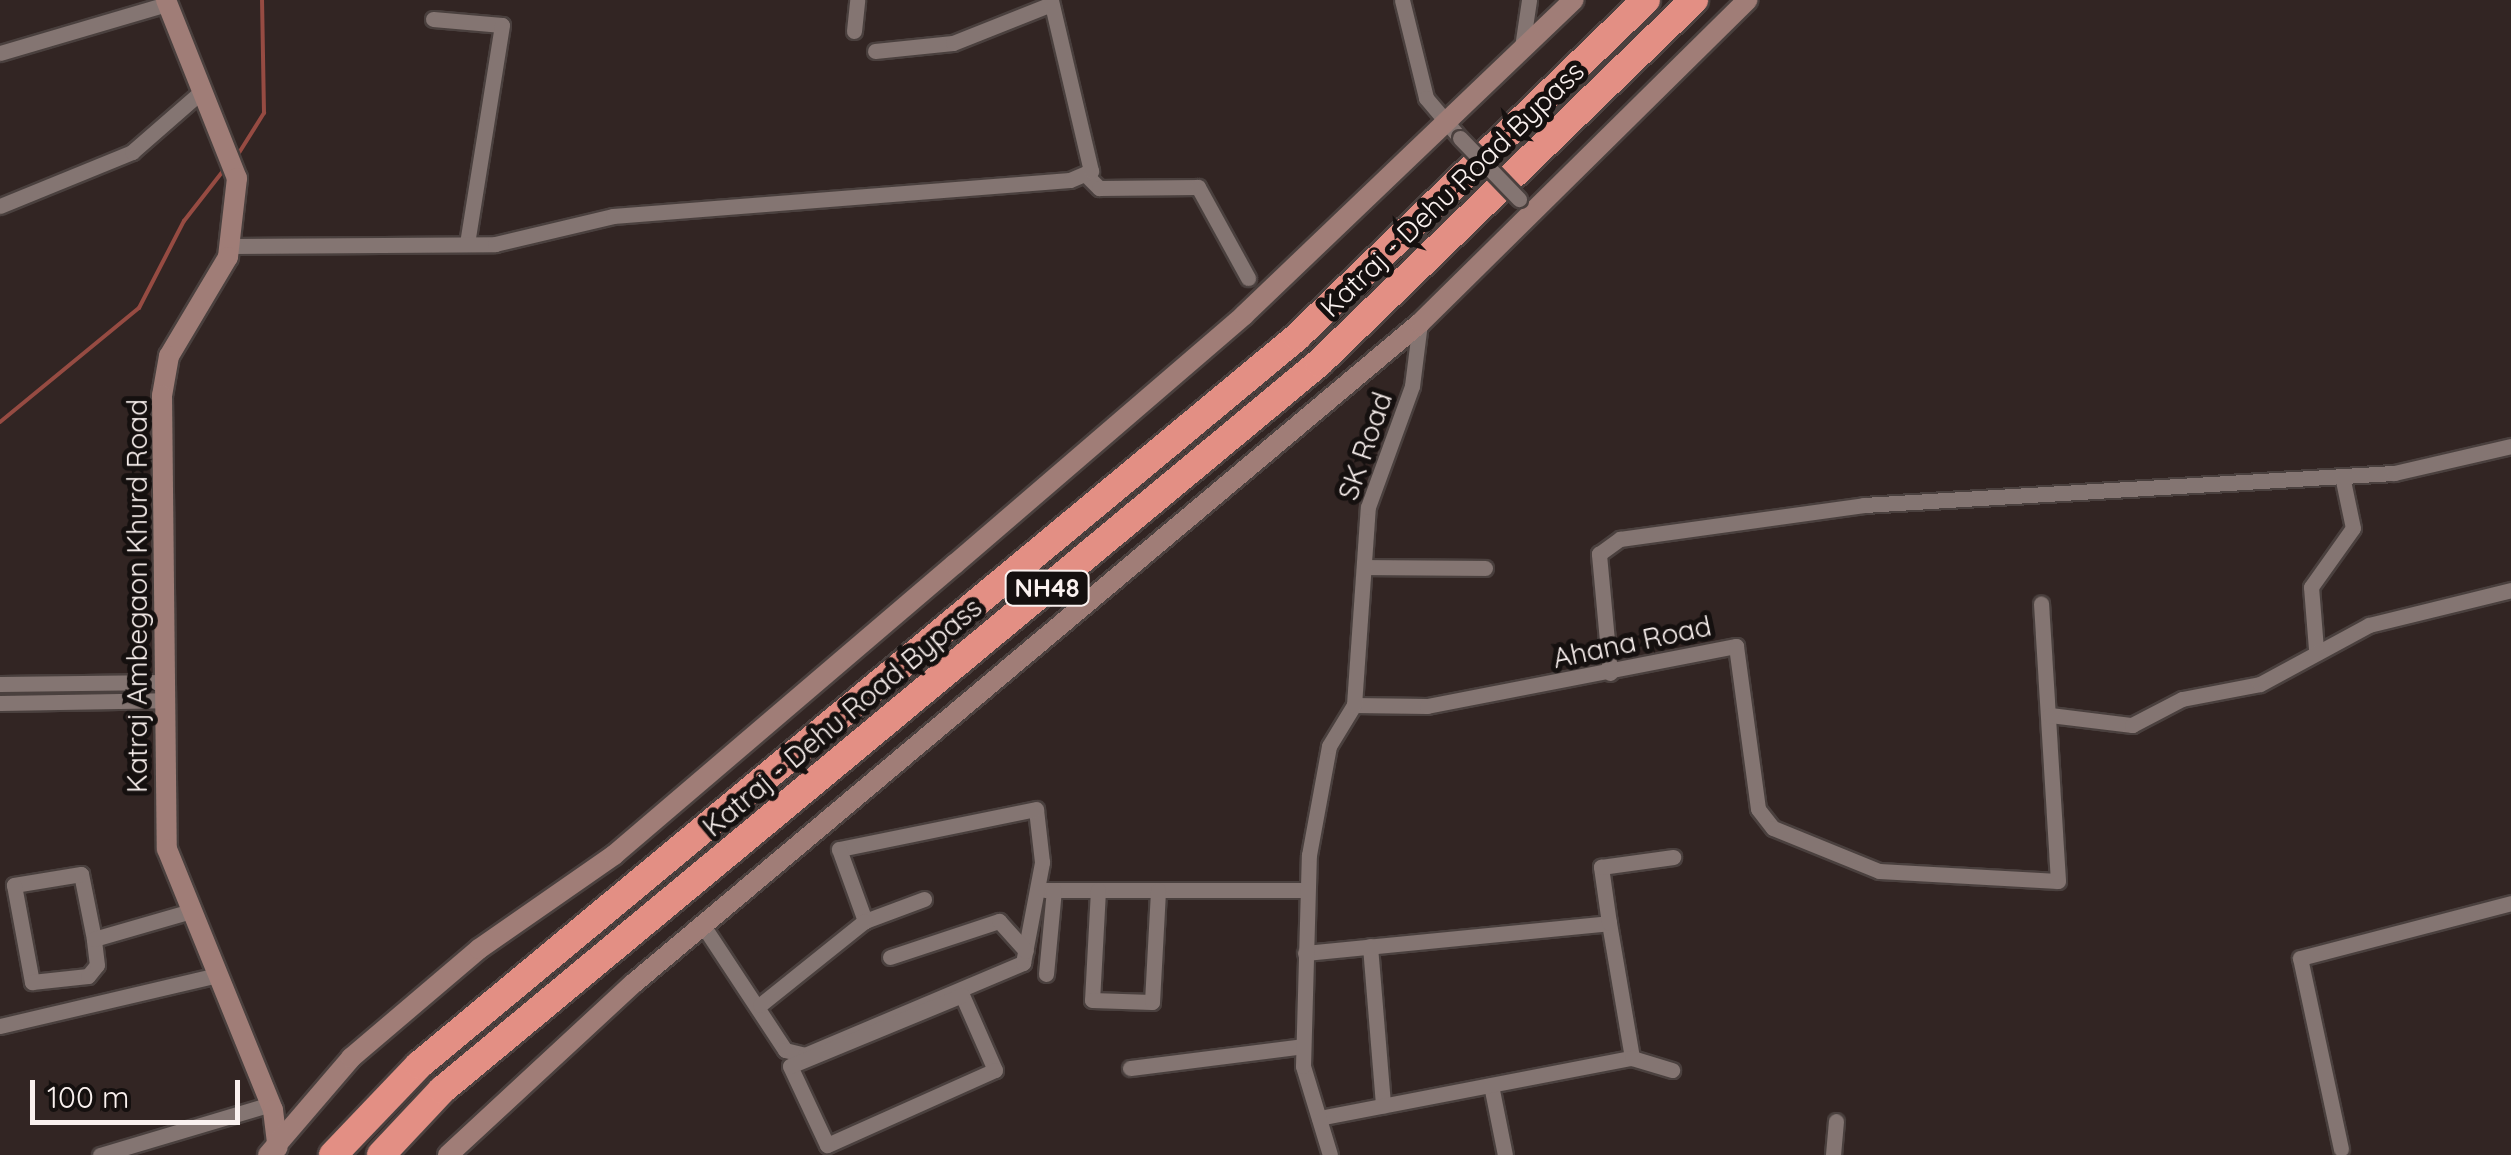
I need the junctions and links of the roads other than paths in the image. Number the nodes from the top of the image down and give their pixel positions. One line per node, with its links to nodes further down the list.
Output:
1 (856, 0): 12 (street)
2 (1402, 0): 17 (street)
3 (1529, 0): 13 (street)
4 (1574, 0): 13 (street)
5 (1646, 0): 71 (highway, Katraj - Dehu Road Bypass / NH48)
6 (1694, 0): 72 (highway, Katraj - Dehu Road Bypass / NH48)
7 (1760, 0): 10 (street)
8 (166, 2): 15 (street); 16 (street, Katraj Ambegaon Khurd Road)
9 (1051, 2): 14 (street); 18 (street)
10 (1742, 5): 20 (street)
11 (433, 20): 21 (street)
12 (854, 31)
13 (1522, 47): 17 (street)
14 (874, 51)
15 (0, 53)
16 (202, 91): 19 (street); 22 (street, Katraj Ambegaon Khurd Road)
17 (1453, 131): 20 (street, bridge); 69 (street)
18 (1085, 174): 21 (street); 23 (street)
19 (0, 206)
20 (1526, 206): 24 (street)
21 (467, 243): 22 (street)
22 (231, 246): 34 (street, Katraj Ambegaon Khurd Road)
23 (1248, 278)
24 (1420, 323): 27 (street, SK Road); 47 (street)
25 (2511, 446): 26 (street)
26 (2342, 476): 31 (street); 32 (street)
27 (1365, 567): 28 (street); 36 (street, SK Road)
28 (1484, 568)
29 (2511, 590): 31 (street)
30 (2042, 604): 37 (street)
31 (2316, 649): 37 (street)
32 (1610, 673): 36 (street, Ahana Road); 37 (street, Ahana Road)
33 (0, 684): 34 (street)
34 (164, 691): 35 (street); 44 (street, Katraj Ambegaon Khurd Road)
35 (0, 703)
36 (1354, 704): 41 (street)
37 (2050, 714)
38 (1673, 857): 46 (street)
39 (1098, 890): 40 (street); 40 (street); 53 (street)
40 (1158, 890): 41 (street)
41 (1308, 890): 51 (street)
42 (924, 899): 45 (street)
43 (2511, 903): 67 (street)
44 (191, 912): 48 (street); 54 (street, Katraj Ambegaon Khurd Road)
45 (865, 921): 50 (street); 56 (street)
46 (1610, 923): 49 (street); 59 (street)
47 (702, 924): 56 (street); 73 (street)
48 (94, 939): 48 (street)
49 (1370, 946): 51 (street); 64 (street)
50 (1026, 950): 52 (street); 55 (street)
51 (1305, 952): 58 (street)
52 (890, 958)
53 (1046, 974)
54 (218, 975): 57 (street); 63 (street, Katraj Ambegaon Khurd Road)
55 (962, 994): 56 (street); 68 (street); 68 (street)
56 (760, 1005)
57 (0, 1026)
58 (1304, 1046): 60 (street); 65 (street)
59 (1632, 1058): 61 (street); 62 (street)
60 (1130, 1068)
61 (1672, 1070)
62 (1491, 1085): 64 (street); 75 (street)
63 (270, 1104): 69 (street, Katraj Ambegaon Khurd Road); 70 (street)
64 (1384, 1105): 65 (street)
65 (1319, 1118): 74 (street)
66 (1836, 1121): 76 (street)
67 (2340, 1149)
68 (828, 1150)
69 (275, 1152)
70 (100, 1155)
71 (334, 1155)
72 (381, 1155)
73 (448, 1155)
74 (1330, 1155)
75 (1505, 1155)
76 (1833, 1155)

